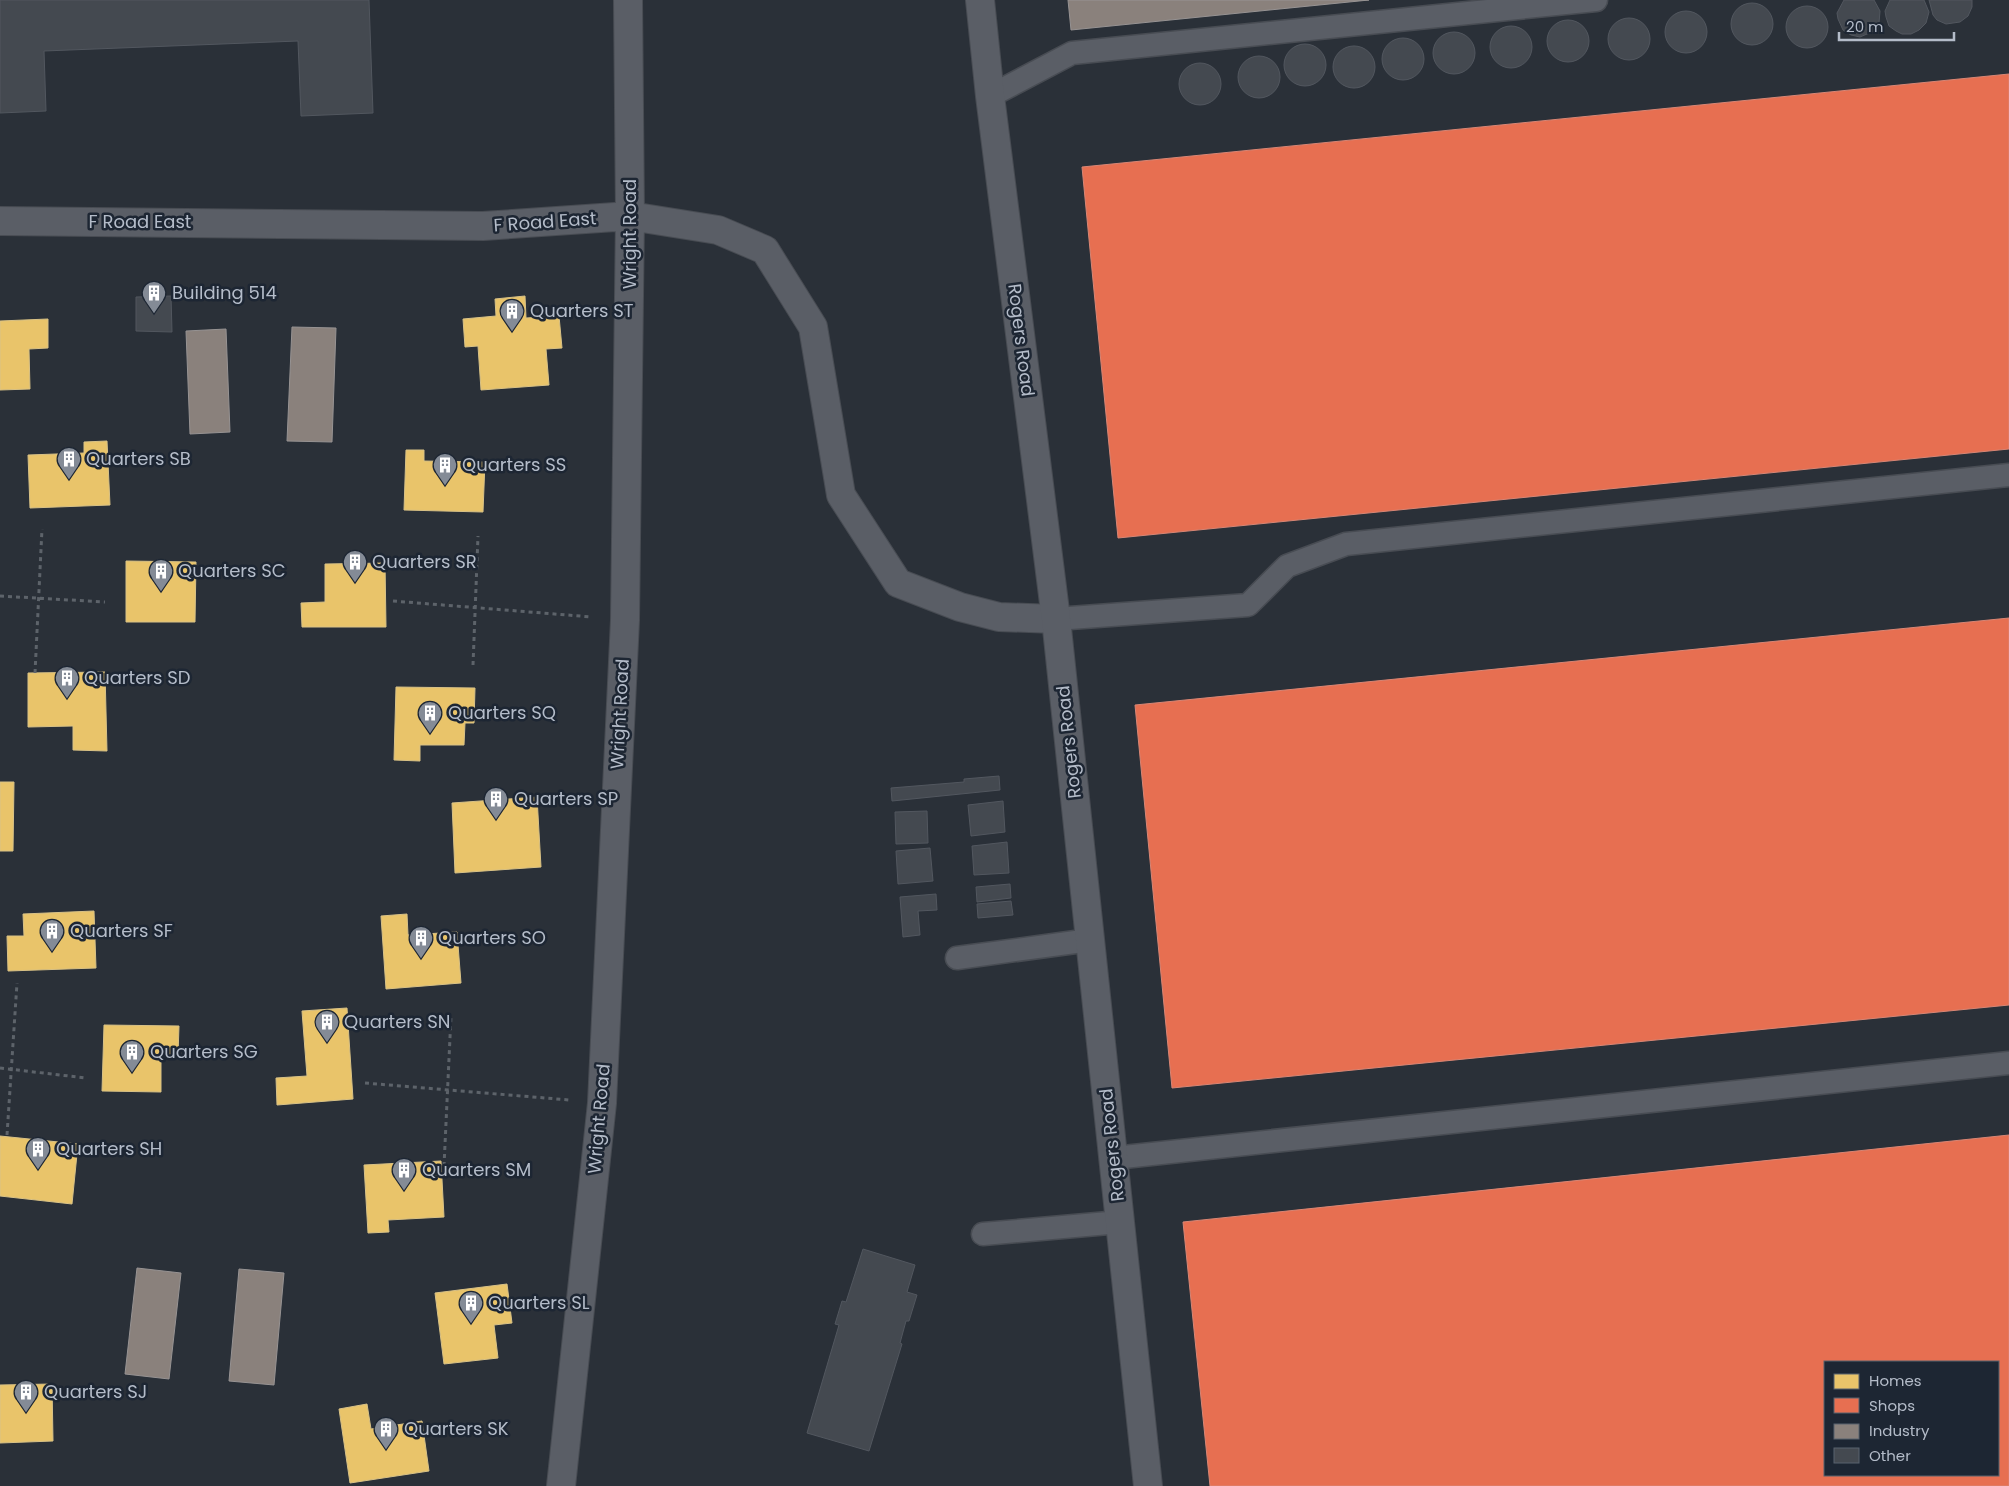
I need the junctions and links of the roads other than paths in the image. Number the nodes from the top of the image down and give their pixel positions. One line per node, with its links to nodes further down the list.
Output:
1 (628, 0): 5 (street, Wright Road)
2 (980, 0): 4 (street, Rogers Road)
3 (1596, 0): 4 (lane)
4 (990, 96): 8 (street, Rogers Road)
5 (630, 216): 6 (street, F Road East); 8 (street, F Road East); 15 (street, Wright Road)
6 (0, 220)
7 (2009, 475): 8 (lane)
8 (1056, 619): 9 (street, Rogers Road)
9 (1090, 940): 10 (lane); 12 (street, Rogers Road)
10 (957, 958)
11 (2009, 1063): 12 (lane)
12 (1114, 1158): 13 (street, Rogers Road)
13 (1120, 1222): 14 (lane); 16 (street, Rogers Road)
14 (983, 1234)
15 (562, 1486)
16 (1148, 1486)

